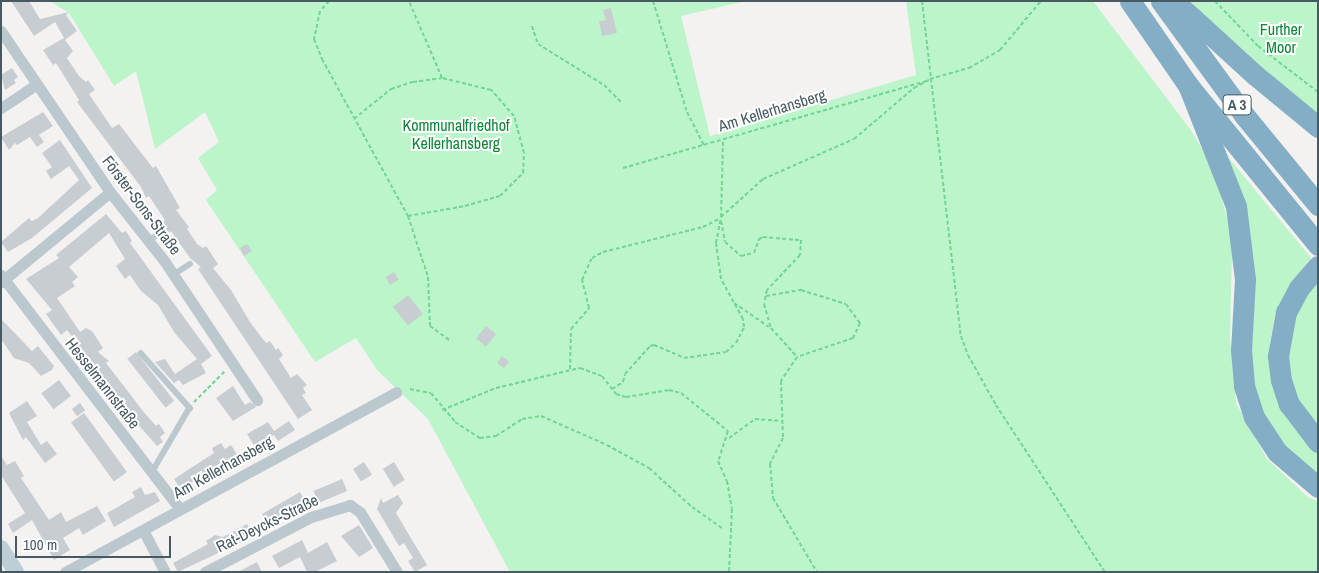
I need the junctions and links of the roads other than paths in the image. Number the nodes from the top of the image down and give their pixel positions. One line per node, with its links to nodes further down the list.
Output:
1 (1130, 1): 6 (highway, A 3)
2 (1161, 1): 10 (highway, A 3)
3 (1174, 1): 8 (highway)
4 (1, 31): 5 (street, Förster-Sons-Straße)
5 (37, 84): 7 (street); 9 (street, Förster-Sons-Straße)
6 (1188, 85): 13 (highway, A 3); 23 (highway)
7 (1, 108)
8 (1318, 126)
9 (110, 192): 12 (street, Förster-Sons-Straße); 17 (street)
10 (1318, 205)
11 (160, 233): 12 (lane)
12 (150, 240): 16 (street, Förster-Sons-Straße)
13 (1318, 245)
14 (190, 264): 16 (lane)
15 (1318, 266): 21 (highway)
16 (173, 275): 20 (street, Förster-Sons-Straße)
17 (2, 279): 22 (street, Hesselmannstraße)
18 (141, 353): 22 (lane)
19 (396, 392): 24 (street, Am Kellerhansberg)
20 (257, 400)
21 (1318, 442)
22 (152, 473): 24 (street, Hesselmannstraße)
23 (1318, 487)
24 (180, 509): 25 (street, Am Kellerhansberg)
25 (143, 530): 28 (street, Am Kellerhansberg); 29 (street)
26 (1, 548): 27 (main road)
27 (12, 570)
28 (65, 572)
29 (165, 572)
30 (205, 572): 31 (street, Rat-Deycks-Straße)
31 (397, 572)

